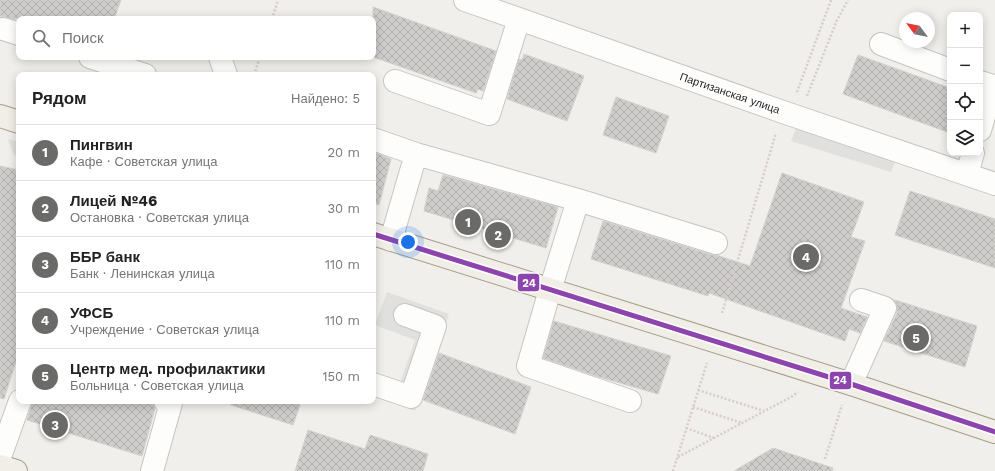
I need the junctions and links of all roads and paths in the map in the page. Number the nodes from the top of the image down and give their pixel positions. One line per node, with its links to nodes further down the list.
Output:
1 (278, 0): 5 (path)
2 (465, 0): 6 (street, Партизанская улица)
3 (831, 0): 17 (path)
4 (848, 0): 17 (path)
5 (273, 16)
6 (520, 19): 15 (street); 17 (street, Партизанская улица)
7 (881, 44): 11 (street)
8 (99, 60): 12 (street)
9 (221, 60): 13 (street)
10 (259, 60): 14 (path)
11 (947, 69)
12 (136, 72)
13 (225, 72)
14 (255, 72)
15 (395, 81)
16 (983, 83): 19 (street)
17 (792, 109): 24 (street, Партизанская улица); 31 (path)
18 (0, 116): 20 (main road)
19 (983, 120)
20 (16, 121)
21 (376, 140): 22 (street)
22 (416, 154): 26 (street); 27 (street)
23 (972, 156): 24 (street)
24 (967, 174): 25 (street, Партизанская улица)
25 (995, 184)
26 (578, 200): 28 (street); 29 (street)
27 (382, 237): 29 (main road)
28 (716, 243)
29 (550, 290): 34 (main road); 38 (street)
30 (861, 300): 34 (street)
31 (722, 312)
32 (405, 315): 35 (street)
33 (708, 358): 36 (path)
34 (851, 384): 46 (main road)
35 (376, 385)
36 (698, 390): 42 (path); 43 (path)
37 (791, 397): 43 (path)
38 (630, 401)
39 (19, 404): 48 (street)
40 (171, 404): 53 (street)
41 (842, 404): 50 (path)
42 (693, 407): 44 (path); 45 (path)
43 (764, 411): 44 (path)
44 (742, 423): 47 (path)
45 (686, 428): 47 (path); 49 (path)
46 (994, 430)
47 (714, 438): 49 (path)
48 (0, 456)
49 (677, 458): 54 (path)
50 (825, 459)
51 (0, 466): 52 (main road)
52 (16, 471)
53 (152, 471)
54 (673, 471)

